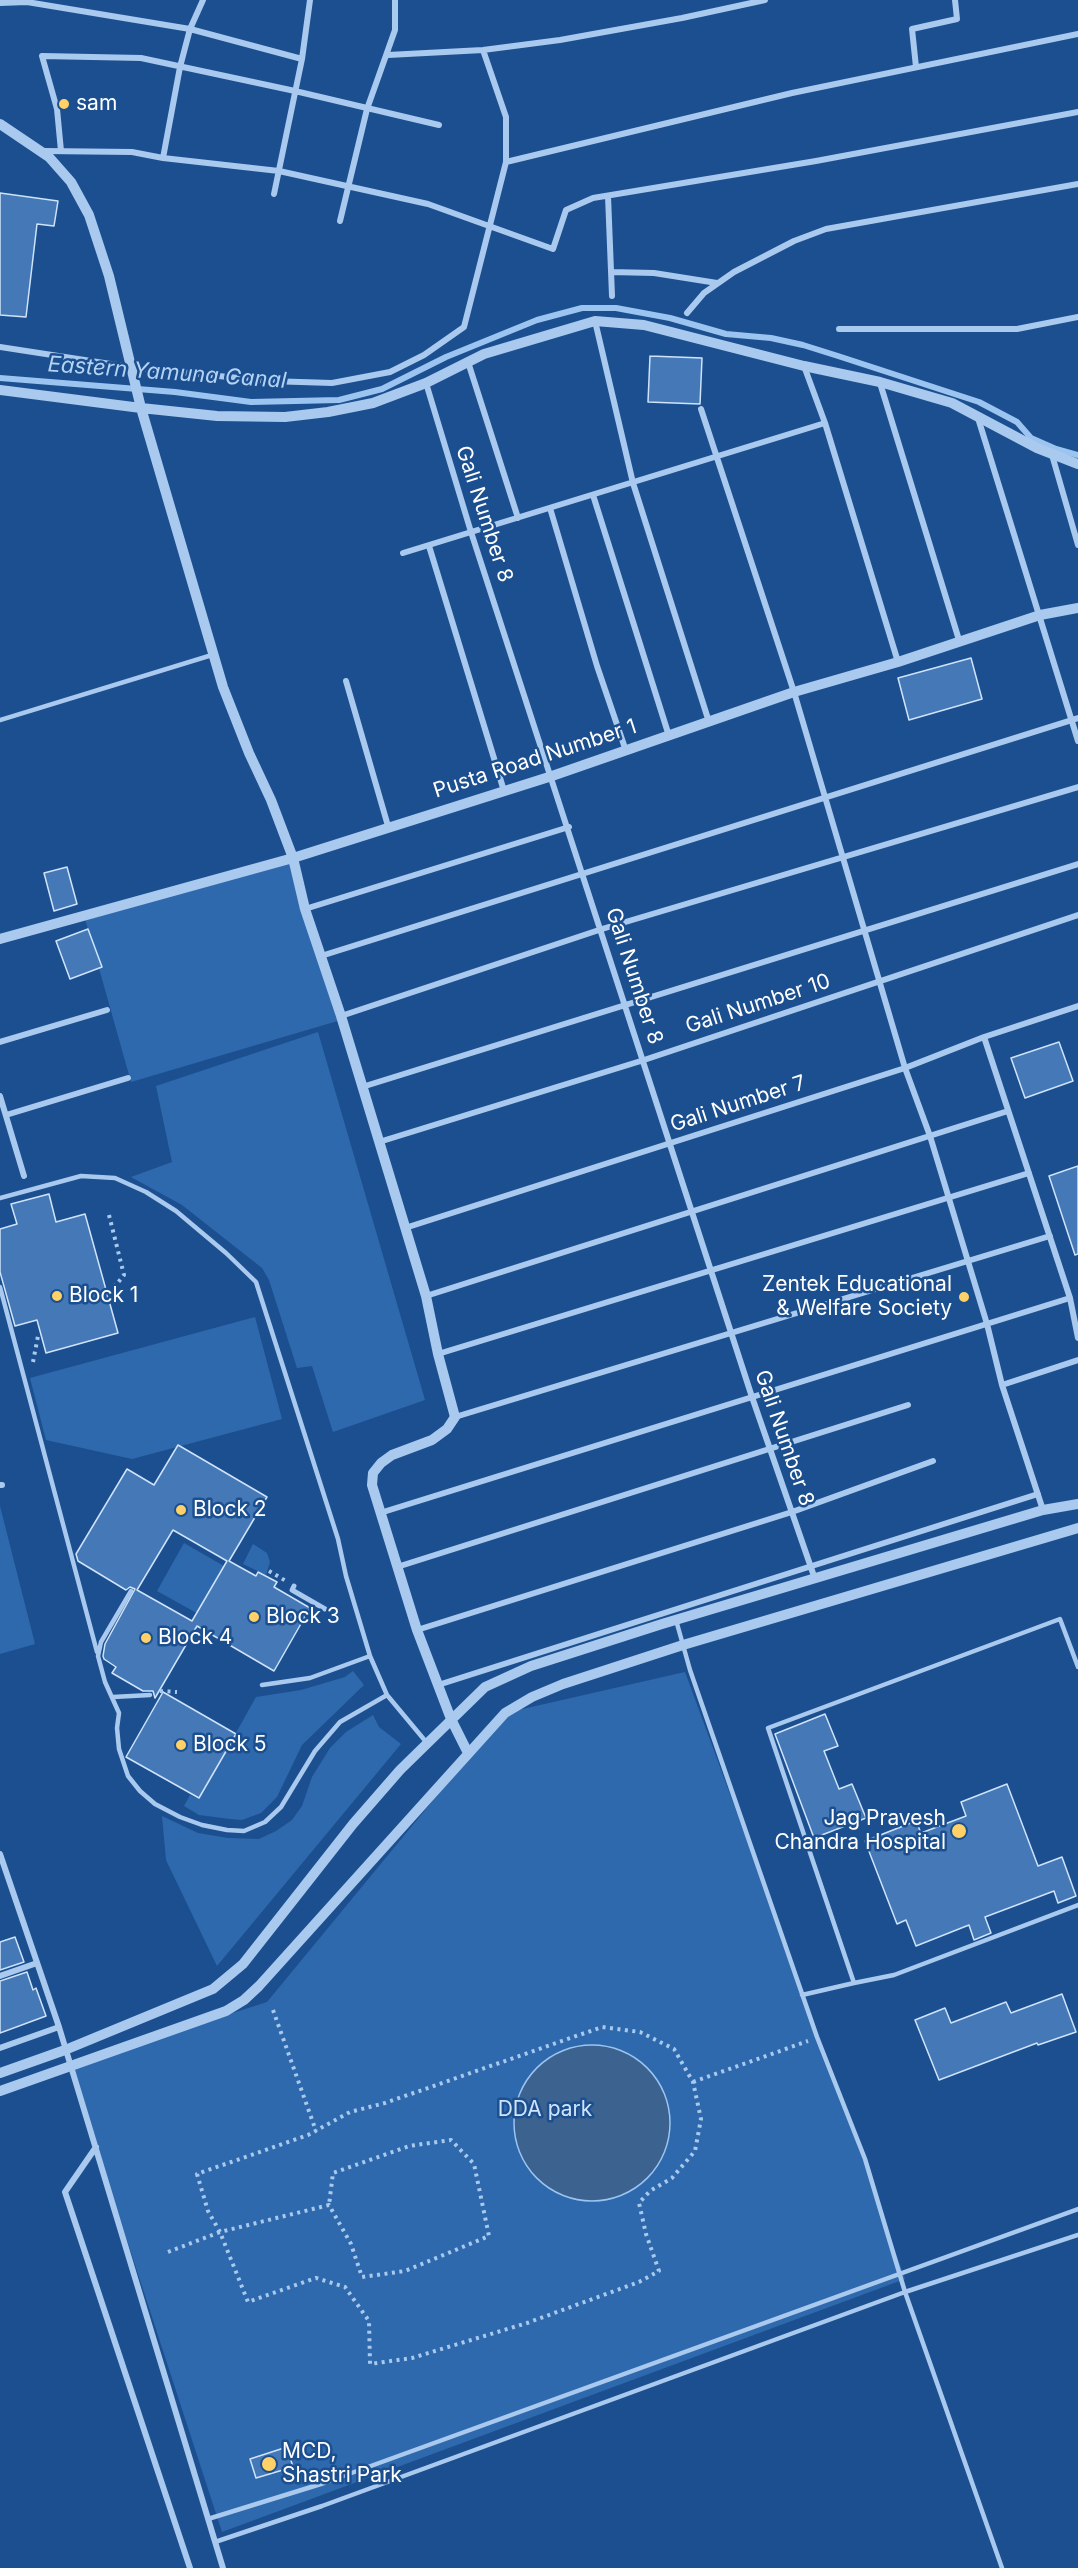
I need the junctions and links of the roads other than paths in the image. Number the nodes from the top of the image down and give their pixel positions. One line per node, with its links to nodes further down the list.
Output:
1 (202, 0): 8 (street)
2 (310, 0): 12 (street)
3 (396, 0): 11 (street)
4 (765, 0): 10 (street)
5 (955, 0): 14 (street)
6 (26, 1): 7 (street); 8 (street)
7 (0, 3)
8 (190, 29): 12 (street); 13 (street)
9 (1078, 34): 14 (street)
10 (483, 50): 11 (street); 23 (street)
11 (388, 55): 16 (street)
12 (302, 59): 15 (street)
13 (180, 67): 15 (street); 21 (street); 22 (street)
14 (916, 67): 23 (street)
15 (295, 91): 16 (street); 24 (street)
16 (367, 109): 19 (street); 26 (street)
17 (1078, 112): 28 (street)
18 (0, 124): 20 (street)
19 (439, 125)
20 (41, 151): 21 (street); 41 (street)
21 (61, 151): 22 (street)
22 (163, 158): 24 (street)
23 (506, 162): 30 (street)
24 (279, 171): 26 (street); 27 (street)
25 (1078, 184): 32 (street)
26 (348, 186): 29 (street); 30 (street)
27 (274, 194)
28 (608, 195): 30 (street); 31 (street)
29 (340, 221)
30 (489, 225): 41 (street)
31 (611, 272): 32 (street); 33 (street)
32 (717, 283): 34 (street)
33 (612, 296)
34 (687, 313)
35 (1078, 316): 37 (street)
36 (595, 321): 39 (street); 40 (street); 52 (street)
37 (839, 329)
38 (0, 347): 41 (street)
39 (468, 362): 43 (street); 55 (street)
40 (804, 366): 42 (street); 48 (street)
41 (131, 370): 45 (street)
42 (880, 382): 47 (street); 62 (street)
43 (426, 383): 45 (street); 56 (street, Gali Number 8)
44 (0, 390): 45 (street)
45 (140, 404): 63 (street)
46 (701, 409): 50 (street)
47 (978, 417): 49 (street); 61 (street)
48 (825, 423): 50 (street); 64 (street)
49 (1052, 455): 51 (street); 57 (street)
50 (716, 457): 52 (street); 66 (street)
51 (1078, 464)
52 (633, 483): 53 (street); 69 (street)
53 (592, 495): 54 (street); 70 (street)
54 (550, 508): 55 (street); 72 (street)
55 (518, 518): 56 (street)
56 (471, 532): 58 (street); 73 (street, Gali Number 8)
57 (1078, 545)
58 (429, 546): 59 (street); 75 (street)
59 (403, 554)
60 (1078, 608): 61 (street, Pusta Road Number 1)
61 (1040, 615): 62 (street, Pusta Road Number 1); 67 (street)
62 (959, 640): 64 (street, Pusta Road Number 1)
63 (214, 654): 68 (lane); 80 (street)
64 (898, 662): 66 (street, Pusta Road Number 1)
65 (346, 681): 77 (street)
66 (794, 692): 69 (street, Pusta Road Number 1); 76 (street)
67 (1075, 719): 71 (street); 76 (street)
68 (0, 720)
69 (709, 722): 70 (street, Pusta Road Number 1)
70 (669, 736): 72 (street, Pusta Road Number 1)
71 (1078, 741)
72 (626, 751): 73 (street, Pusta Road Number 1)
73 (552, 776): 75 (street, Pusta Road Number 1); 78 (street, Gali Number 8)
74 (1078, 787): 79 (street)
75 (504, 791): 77 (street, Pusta Road Number 1)
76 (826, 796): 79 (street); 82 (street)
77 (388, 826): 80 (street, Pusta Road Number 1)
78 (569, 827): 82 (street, Gali Number 8); 83 (street)
79 (844, 856): 85 (street); 86 (street)
80 (292, 858): 83 (street); 87 (street, Pusta Road Number 1)
81 (1078, 864): 86 (street)
82 (584, 875): 85 (street, Gali Number 8); 88 (street)
83 (305, 909): 88 (street)
84 (1078, 915): 89 (street, Gali Number 10)
85 (602, 929): 90 (street, Gali Number 8); 93 (street)
86 (865, 930): 89 (street); 90 (street)
87 (0, 939)
88 (321, 956): 93 (street)
89 (880, 981): 96 (street, Gali Number 10); 97 (street)
90 (625, 1005): 96 (street, Gali Number 8); 99 (street)
91 (1078, 1006): 94 (street, Gali Number 7)
92 (107, 1010): 95 (street)
93 (341, 1016): 99 (street)
94 (984, 1038): 97 (street, Gali Number 7); 101 (street)
95 (0, 1042)
96 (644, 1060): 104 (street, Gali Number 10); 105 (street, Gali Number 8)
97 (905, 1068): 103 (street); 105 (street, Gali Number 7)
98 (128, 1078): 102 (street)
99 (362, 1087): 104 (street)
100 (0, 1096): 102 (street)
101 (1008, 1111): 103 (street); 106 (street)
102 (6, 1115): 107 (street)
103 (930, 1136): 109 (street); 110 (street)
104 (379, 1142): 111 (street)
105 (671, 1143): 110 (street, Gali Number 8); 111 (street, Gali Number 7)
106 (1029, 1173): 109 (street); 112 (street)
107 (24, 1176)
108 (0, 1198): 145 (lane)
109 (949, 1198): 113 (street); 114 (street)
110 (693, 1211): 114 (street, Gali Number 8); 116 (street)
111 (405, 1228): 116 (street)
112 (1050, 1236): 113 (street); 117 (street)
113 (967, 1262): 118 (street); 119 (street)
114 (712, 1271): 119 (street, Gali Number 8); 121 (street)
115 (0, 1287): 144 (lane)
116 (426, 1296): 121 (street)
117 (1070, 1298): 118 (street); 120 (street)
118 (987, 1324): 123 (street); 124 (street)
119 (731, 1332): 124 (street, Gali Number 8); 126 (street)
120 (1078, 1338)
121 (438, 1354): 126 (street)
122 (1078, 1360): 123 (street)
123 (1002, 1385): 129 (street)
124 (752, 1397): 127 (street, Gali Number 8); 133 (street)
125 (908, 1405): 127 (street)
126 (455, 1417): 133 (street)
127 (771, 1450): 132 (street, Gali Number 8); 135 (street)
128 (933, 1461): 132 (street)
129 (1038, 1494): 131 (street); 136 (street)
130 (1078, 1504): 131 (street)
131 (1042, 1510): 137 (street)
132 (792, 1512): 136 (street, Gali Number 8); 142 (street)
133 (380, 1513): 135 (street)
134 (1078, 1528): 143 (street)
135 (396, 1567): 142 (street)
136 (811, 1567): 137 (street, Gali Number 8); 148 (street)
137 (815, 1579): 141 (street)
138 (294, 1586): 140 (street)
139 (131, 1591): 144 (lane)
140 (325, 1609)
141 (676, 1620): 143 (lane); 152 (street)
142 (417, 1630): 148 (street)
143 (683, 1645): 154 (street); 160 (lane)
144 (98, 1654): 151 (lane)
145 (370, 1656): 147 (lane); 150 (lane)
146 (1078, 1667): 159 (lane)
147 (262, 1685)
148 (438, 1685): 152 (street)
149 (150, 1695): 151 (lane)
150 (387, 1695): 151 (lane); 153 (lane)
151 (112, 1697)
152 (451, 1719): 153 (street); 154 (street)
153 (427, 1743): 163 (street)
154 (468, 1753): 164 (street)
155 (0, 1854): 157 (street)
156 (1078, 1905): 159 (lane)
157 (37, 1963): 158 (street); 161 (street)
158 (0, 1976)
159 (854, 1983): 160 (lane)
160 (802, 1995): 170 (lane)
161 (59, 2027): 162 (street); 163 (street)
162 (0, 2048)
163 (65, 2050): 164 (street); 165 (street)
164 (70, 2065): 166 (street); 167 (street)
165 (0, 2073)
166 (0, 2091)
167 (96, 2147): 172 (street); 174 (street)
168 (1078, 2209): 170 (lane)
169 (1078, 2235): 171 (lane)
170 (900, 2273): 171 (lane); 172 (lane)
171 (905, 2292): 173 (lane); 176 (lane)
172 (208, 2519): 173 (street)
173 (215, 2542): 175 (street)
174 (190, 2568)
175 (223, 2568)
176 (1002, 2568)

